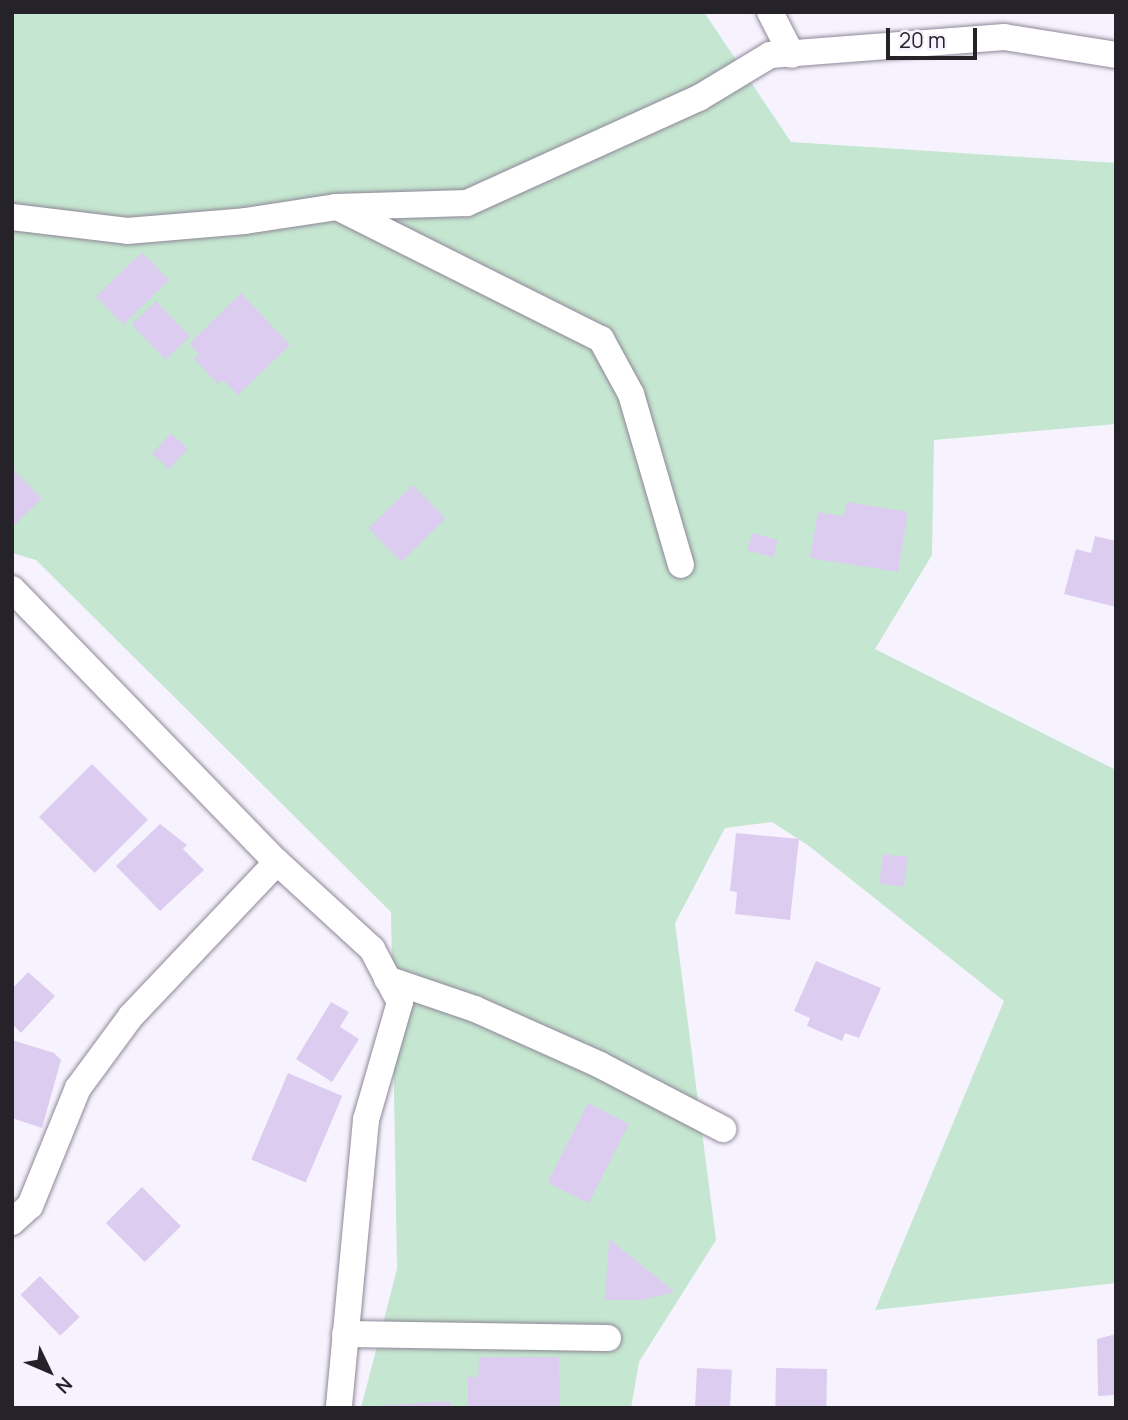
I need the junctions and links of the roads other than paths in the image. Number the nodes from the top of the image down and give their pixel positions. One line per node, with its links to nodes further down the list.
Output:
1 (770, 12): 2 (street)
2 (792, 55): 3 (street); 4 (street)
3 (1116, 55)
4 (336, 207): 5 (street); 6 (street)
5 (12, 217)
6 (681, 565)
7 (12, 589): 8 (street)
8 (277, 862): 9 (street); 11 (street)
9 (387, 979): 10 (street); 12 (street)
10 (723, 1129)
11 (18, 1207)
12 (345, 1334): 13 (street); 14 (street)
13 (608, 1338)
14 (339, 1408)

